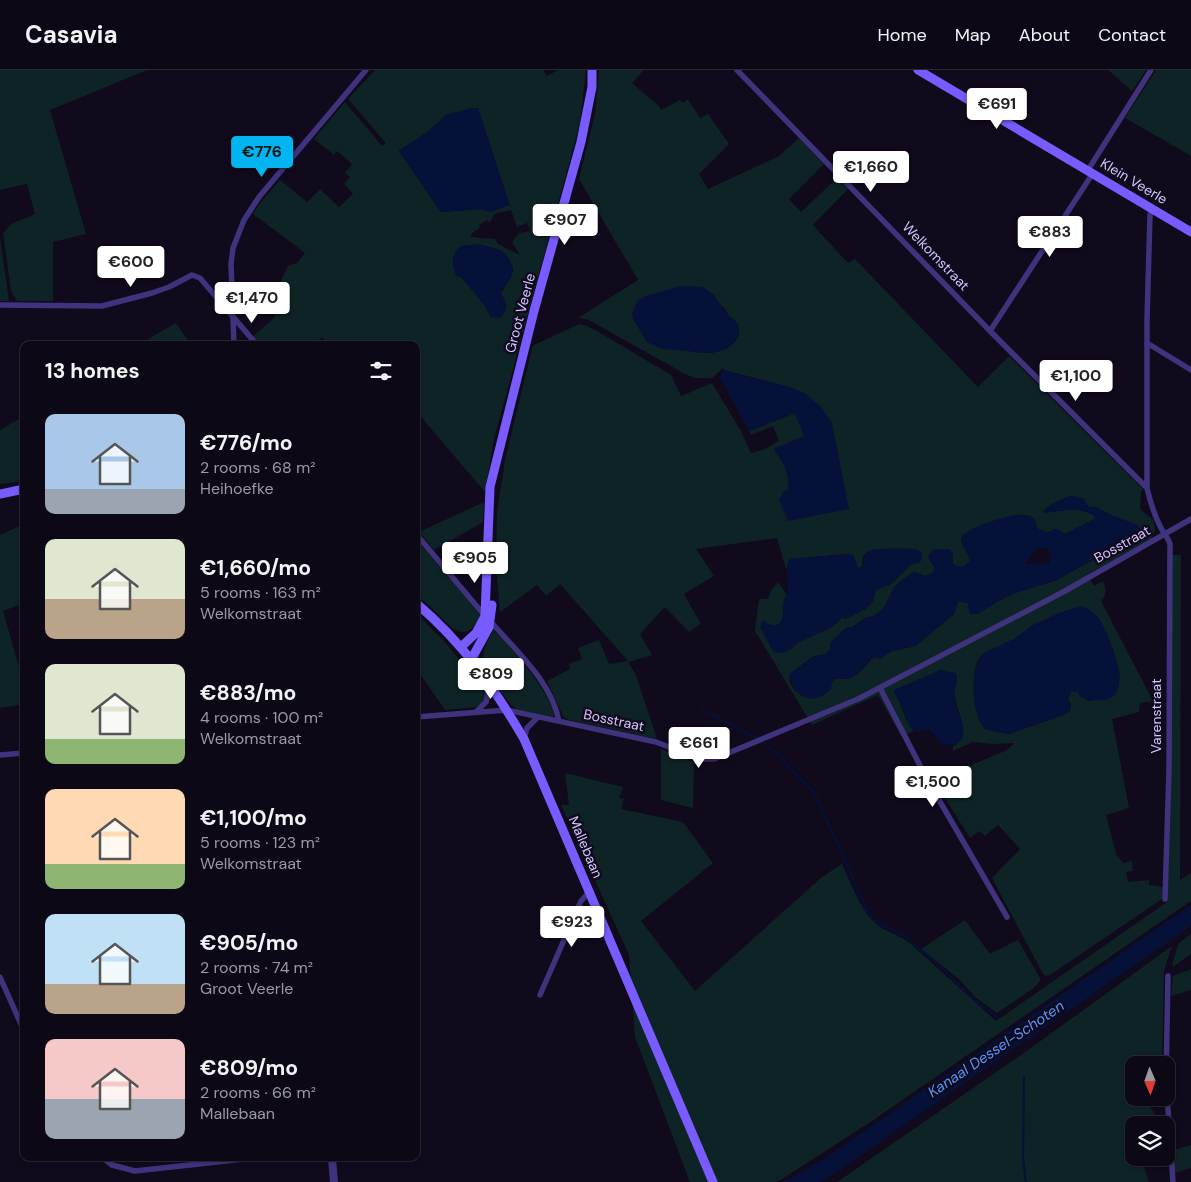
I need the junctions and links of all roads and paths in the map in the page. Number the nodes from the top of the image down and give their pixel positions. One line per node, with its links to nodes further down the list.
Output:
1 (366, 70): 10 (street)
2 (592, 70): 23 (main road, Groot Veerle)
3 (737, 70): 11 (street, Welkomstraat)
4 (918, 70): 6 (main road, Klein Veerle)
5 (1151, 70): 6 (street, Klein Veerle)
6 (1091, 171): 7 (main road, Klein Veerle); 11 (street)
7 (1154, 210): 8 (main road, Klein Veerle); 14 (street, Bosstraat)
8 (1191, 232)
9 (0, 305): 10 (street)
10 (232, 316): 12 (street); 13 (street)
11 (990, 331): 16 (street, Welkomstraat)
12 (234, 341)
13 (254, 341)
14 (1147, 343): 15 (street); 16 (street, Bosstraat)
15 (1191, 370)
16 (1147, 488): 20 (street, Bosstraat)
17 (20, 491): 18 (main road)
18 (0, 494)
19 (1191, 519): 20 (street)
20 (1165, 534): 27 (street, Bosstraat); 37 (street, Varenstraat)
21 (420, 539): 23 (street)
22 (420, 608): 24 (main road, Mallebaan)
23 (488, 619): 24 (main road); 25 (main road, Groot Veerle); 32 (street)
24 (461, 647): 25 (main road, Mallebaan)
25 (472, 658): 26 (main road, Mallebaan)
26 (491, 684): 28 (main road, Mallebaan); 29 (street)
27 (880, 688): 32 (street, Bosstraat); 38 (street)
28 (507, 710): 29 (street, Bosstraat); 31 (street, Bosstraat); 33 (main road, Mallebaan)
29 (476, 712): 30 (street, Bosstraat)
30 (420, 717)
31 (538, 717): 32 (street, Bosstraat); 33 (street)
32 (559, 721)
33 (524, 739): 36 (main road, Mallebaan)
34 (20, 754): 35 (street)
35 (0, 756)
36 (590, 891): 41 (street); 47 (main road, Mallebaan)
37 (1165, 899)
38 (1007, 916)
39 (1168, 976): 48 (street)
40 (0, 977): 42 (street)
41 (540, 995)
42 (20, 1022)
43 (107, 1161): 44 (street)
44 (226, 1161)
45 (332, 1161): 46 (street)
46 (334, 1182)
47 (713, 1182)
48 (1173, 1182)

